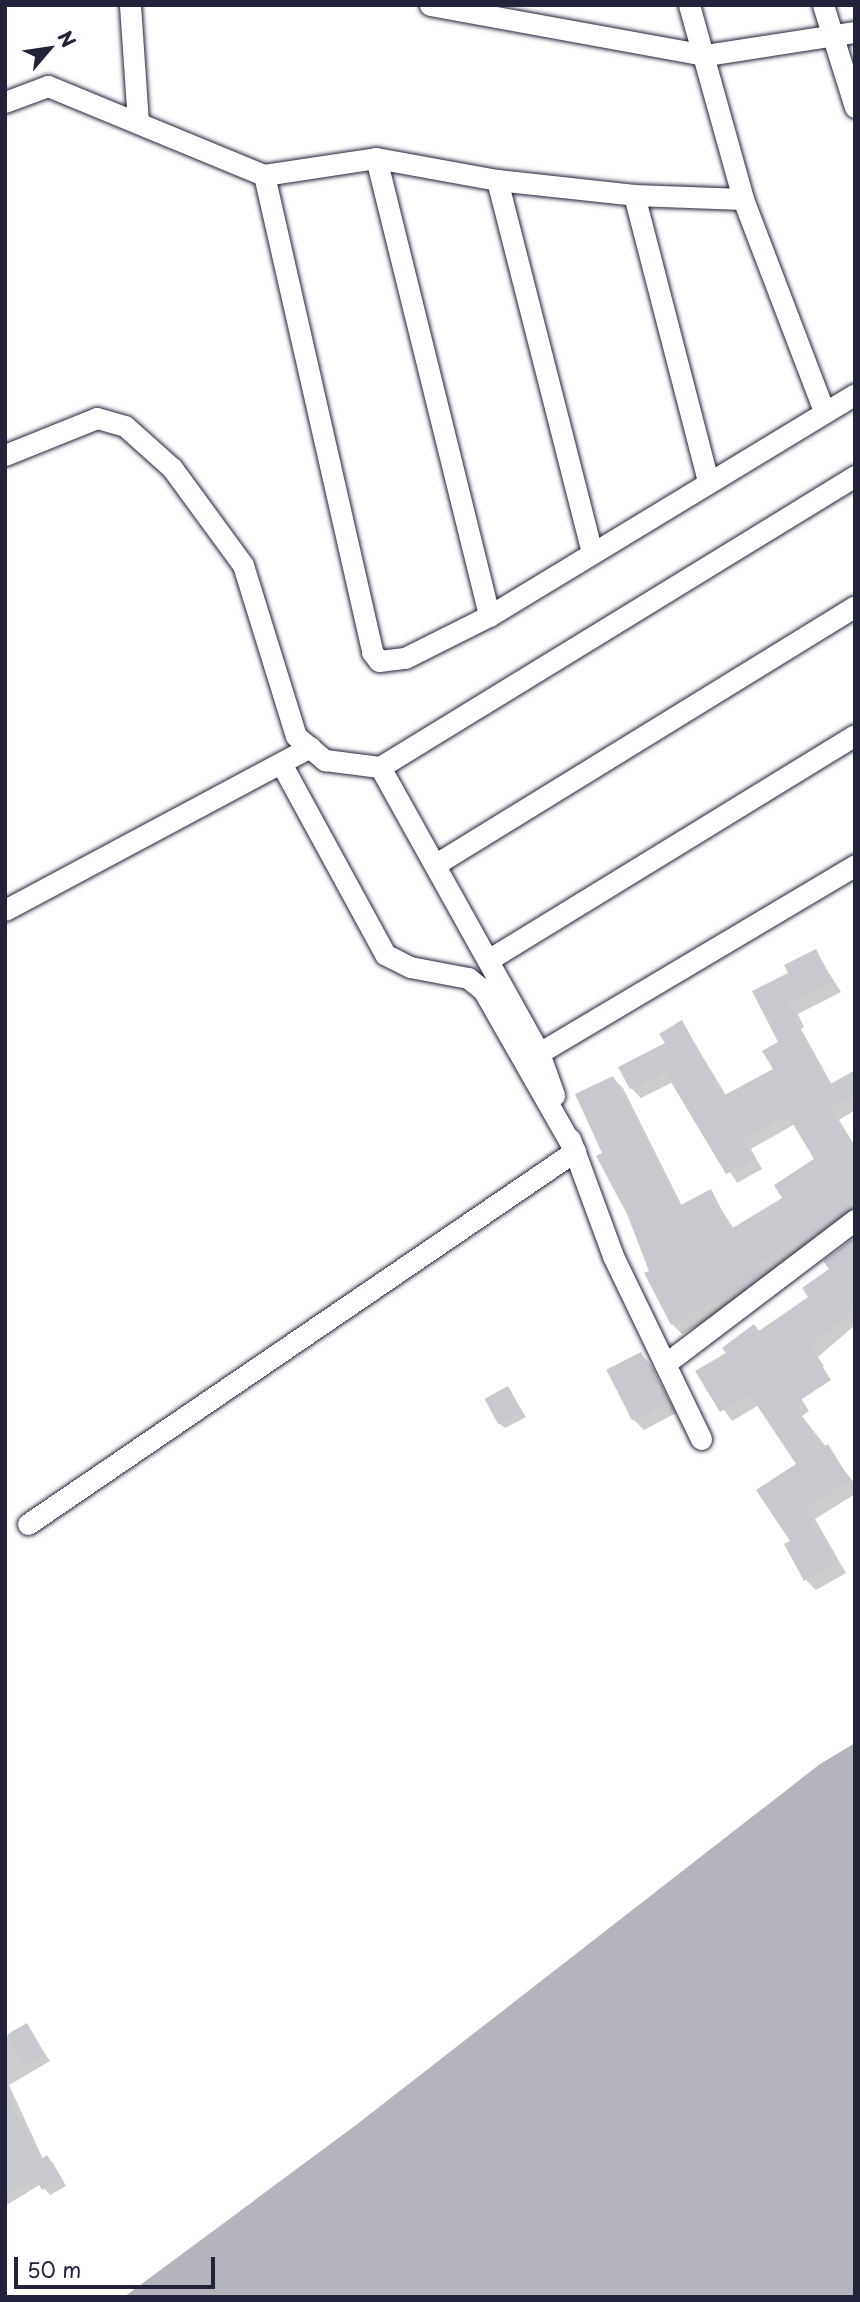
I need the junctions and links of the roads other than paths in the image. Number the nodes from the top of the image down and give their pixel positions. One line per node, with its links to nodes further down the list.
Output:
1 (130, 5): 10 (street)
2 (430, 5): 7 (street)
3 (689, 5): 7 (street)
4 (823, 5): 6 (street)
5 (855, 32): 6 (street)
6 (833, 36): 7 (street); 9 (street)
7 (706, 55): 15 (street)
8 (5, 102): 10 (street)
9 (855, 107)
10 (138, 122): 12 (street)
11 (376, 158): 12 (street); 13 (street); 23 (street)
12 (264, 175): 23 (street)
13 (497, 180): 14 (street); 21 (street)
14 (634, 195): 15 (street); 20 (street)
15 (743, 199): 17 (street)
16 (855, 394): 17 (street)
17 (824, 411): 20 (street)
18 (5, 455): 25 (street)
19 (855, 475): 27 (street)
20 (708, 482): 21 (street)
21 (592, 553): 23 (street)
22 (855, 606): 28 (street)
23 (489, 616)
24 (855, 735): 31 (street)
25 (310, 747): 26 (street); 27 (street)
26 (281, 763): 30 (street); 33 (street)
27 (380, 767): 28 (street)
28 (436, 864): 31 (street)
29 (855, 865): 32 (street)
30 (5, 910)
31 (488, 960): 32 (street)
32 (539, 1053): 33 (street)
33 (575, 1151): 35 (street); 37 (street)
34 (855, 1220): 35 (street)
35 (665, 1364): 36 (street)
36 (701, 1439)
37 (27, 1524)

